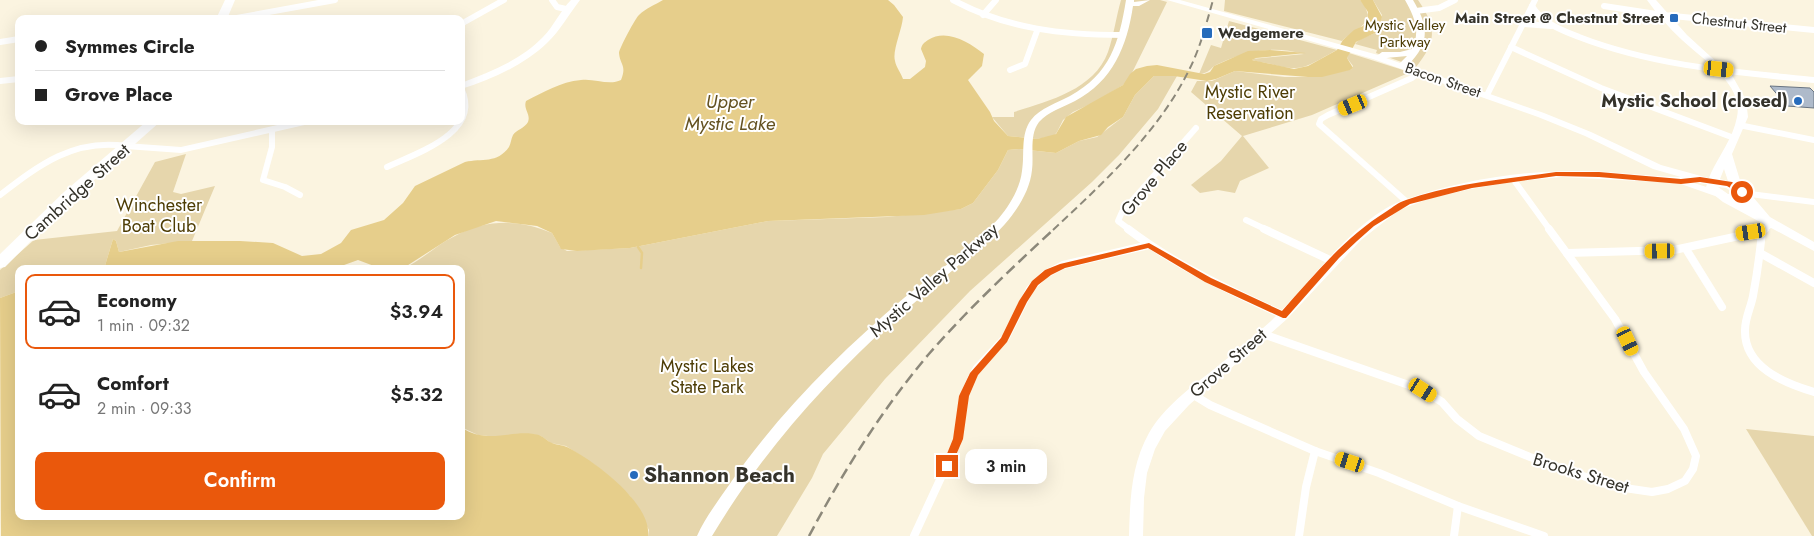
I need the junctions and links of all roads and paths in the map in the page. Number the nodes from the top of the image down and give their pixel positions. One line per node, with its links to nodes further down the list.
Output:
1 (230, 0): 18 (highway)
2 (335, 0): 19 (street)
3 (504, 0): 22 (street)
4 (552, 0): 16 (street)
5 (576, 0): 16 (main road)
6 (953, 0): 20 (street)
7 (996, 0): 20 (street)
8 (1146, 0): 13 (main road)
9 (1171, 0): 32 (main road, Bacon Street)
10 (1409, 0): 17 (main road)
11 (1455, 0): 17 (street)
12 (1651, 0): 21 (main road)
13 (1135, 1): 27 (main road, Mystic Valley Parkway)
14 (1534, 3): 23 (street); 24 (street)
15 (1604, 6): 21 (street, Chestnut Street)
16 (566, 10): 40 (main road)
17 (1416, 11): 31 (main road)
18 (223, 15)
19 (253, 15)
20 (983, 15): 25 (street)
21 (1663, 15): 26 (street, Chestnut Street); 34 (main road)
22 (465, 22)
23 (1523, 24): 24 (street); 30 (street)
24 (1559, 28): 34 (street)
25 (1037, 30): 27 (street); 35 (street)
26 (1814, 30)
27 (1123, 35): 82 (main road, Mystic Valley Parkway)
28 (15, 39): 29 (street)
29 (0, 42)
30 (1511, 47): 41 (street); 50 (street)
31 (1417, 50): 32 (main road); 33 (main road)
32 (1369, 54): 33 (main road, Bacon Street)
33 (1402, 66): 36 (main road, Bacon Street)
34 (1719, 69): 38 (street); 47 (main road)
35 (1010, 70)
36 (1419, 72): 41 (main road, Bacon Street); 63 (street)
37 (15, 79): 39 (street)
38 (1814, 80)
39 (0, 81)
40 (465, 85)
41 (1487, 95): 54 (main road, Bacon Street)
42 (465, 96): 43 (street)
43 (465, 115)
44 (150, 125): 52 (highway, Cambridge Street)
45 (292, 125): 49 (main road)
46 (459, 125): 55 (street)
47 (1739, 125): 50 (main road); 51 (street)
48 (1196, 128): 67 (street, Grove Place)
49 (272, 130): 52 (main road); 62 (street)
50 (1734, 138): 53 (main road)
51 (1814, 140)
52 (126, 146): 61 (street); 73 (highway, Cambridge Street)
53 (1727, 154): 59 (main road); 60 (main road)
54 (1650, 164): 57 (main road, Bacon Street); 58 (main road, Bacon Street)
55 (386, 167)
56 (1513, 179): 58 (main road, Grove Street); 63 (main road, Grove Street); 70 (street, Brooks Street)
57 (1700, 179): 58 (main road, Grove Street); 59 (main road, Bacon Street)
58 (1681, 181): 59 (main road, Bacon Street)
59 (1717, 189): 60 (main road); 66 (main road)
60 (1740, 191): 64 (street); 66 (main road)
61 (0, 195)
62 (300, 195)
63 (1407, 202): 72 (main road, Grove Street)
64 (1814, 202)
65 (1246, 220): 72 (street)
66 (1767, 227): 68 (main road); 69 (street); 71 (street)
67 (1149, 246): 76 (street, Grove Place); 83 (street)
68 (1814, 247)
69 (1686, 249): 70 (street); 75 (street)
70 (1567, 253): 77 (street, Brooks Street)
71 (1760, 253): 74 (street); 78 (street)
72 (1332, 261): 76 (main road, Grove Street)
73 (0, 263)
74 (1814, 283)
75 (1722, 307)
76 (1283, 315): 77 (main road, Grove Street)
77 (1263, 334): 79 (main road, Grove Street)
78 (1814, 392)
79 (1192, 394): 80 (street); 84 (main road, Grove Street)
80 (1315, 451): 81 (street); 85 (street)
81 (1458, 506): 86 (street); 87 (street)
82 (704, 536)
83 (914, 536)
84 (1136, 536)
85 (1299, 536)
86 (1454, 536)
87 (1544, 536)

